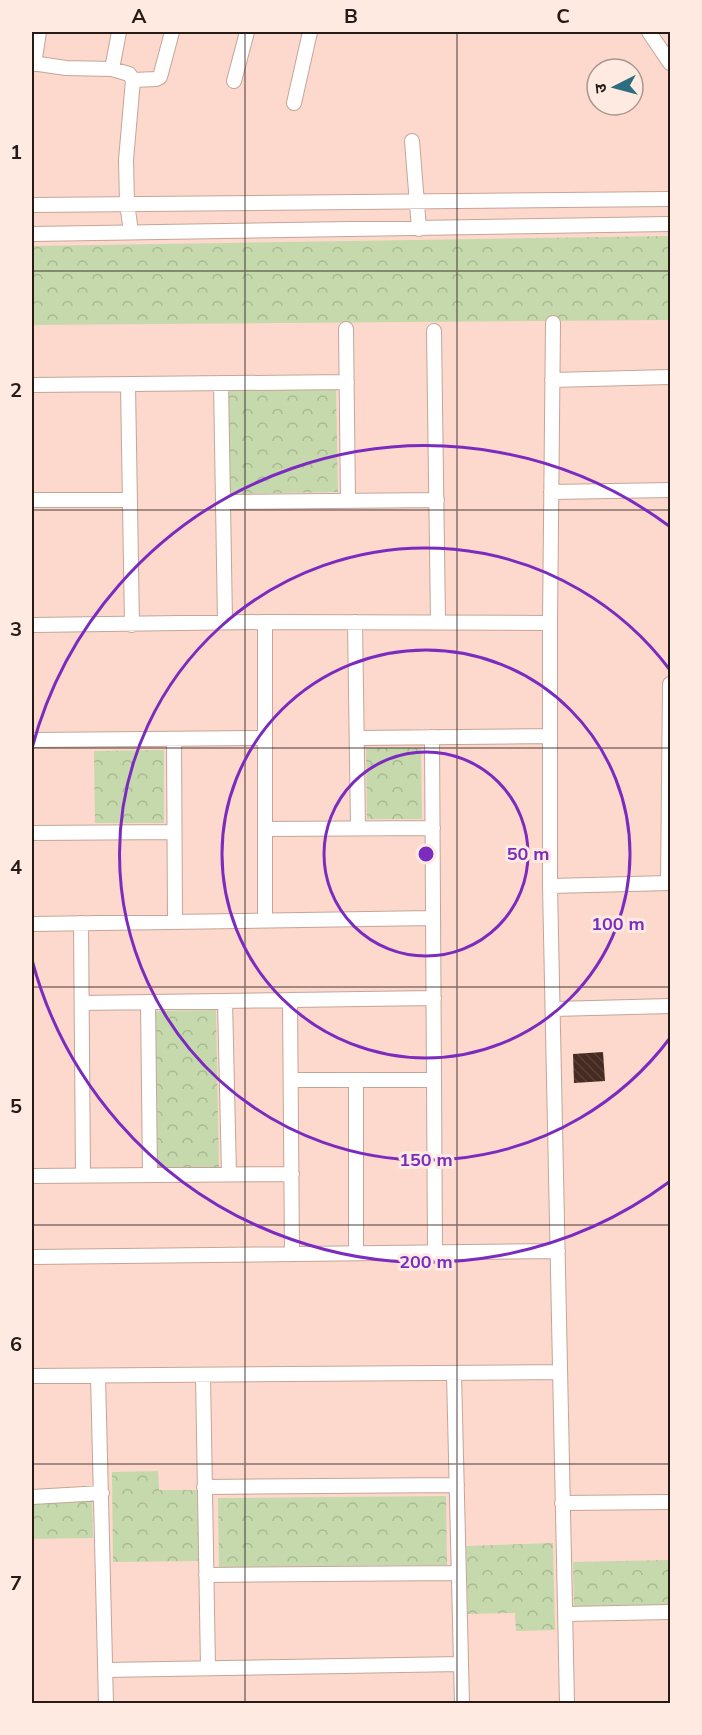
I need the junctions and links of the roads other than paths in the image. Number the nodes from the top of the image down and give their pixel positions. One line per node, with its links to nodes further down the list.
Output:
1 (39, 32): 7 (street)
2 (119, 32): 9 (street)
3 (172, 32): 10 (street)
4 (247, 32): 11 (street)
5 (309, 32): 12 (street)
6 (649, 32): 8 (street)
7 (33, 63): 9 (street)
8 (670, 63)
9 (112, 69): 10 (street)
10 (134, 80): 16 (street)
11 (234, 81)
12 (294, 103)
13 (412, 141): 15 (street)
14 (670, 199): 15 (street)
15 (418, 201): 16 (street); 19 (street)
16 (128, 203): 17 (street); 20 (street)
17 (32, 205)
18 (670, 224): 19 (street)
19 (419, 229): 20 (street)
20 (131, 232): 21 (street)
21 (32, 234)
22 (553, 323): 26 (street)
23 (346, 329): 27 (street)
24 (434, 331): 35 (street)
25 (670, 377): 26 (street)
26 (552, 380): 32 (street)
27 (347, 382): 28 (street); 36 (street)
28 (221, 383): 30 (street); 37 (street)
29 (32, 385): 30 (street)
30 (128, 385): 34 (street)
31 (670, 490): 32 (street)
32 (551, 492): 42 (street)
33 (32, 500): 34 (street)
34 (130, 500): 44 (street)
35 (437, 500): 36 (street); 41 (street)
36 (348, 501): 37 (street)
37 (224, 502): 38 (street)
38 (225, 622): 39 (street); 44 (street)
39 (265, 622): 40 (street); 48 (street)
40 (355, 622): 41 (street); 49 (street)
41 (438, 622): 42 (street)
42 (550, 623): 46 (street)
43 (32, 625): 44 (street)
44 (132, 625)
45 (670, 684): 52 (street)
46 (549, 736): 47 (street); 59 (street)
47 (432, 737): 49 (street); 54 (street)
48 (265, 738): 50 (street); 55 (street)
49 (357, 738): 53 (street)
50 (174, 739): 51 (street); 56 (street)
51 (32, 740)
52 (670, 771): 58 (street)
53 (357, 828): 54 (street); 55 (street)
54 (433, 828): 60 (street)
55 (265, 829): 61 (street)
56 (174, 832): 57 (street); 62 (street)
57 (32, 833)
58 (670, 884): 59 (street)
59 (550, 886): 71 (street)
60 (433, 918): 61 (street); 65 (street)
61 (264, 920): 62 (street)
62 (175, 921): 63 (street)
63 (81, 923): 64 (street); 69 (street)
64 (32, 924)
65 (434, 998): 66 (street); 74 (street)
66 (290, 1000): 67 (street); 72 (street)
67 (225, 1001): 68 (street); 75 (street)
68 (148, 1002): 69 (street); 78 (street)
69 (82, 1003): 77 (street)
70 (670, 1006): 71 (street)
71 (553, 1009): 80 (street)
72 (291, 1080): 73 (street); 76 (street)
73 (356, 1080): 74 (street); 82 (street)
74 (434, 1080): 81 (street)
75 (229, 1174): 76 (street); 78 (street)
76 (292, 1174): 83 (street)
77 (83, 1175): 78 (street); 79 (street)
78 (150, 1175)
79 (32, 1176)
80 (558, 1251): 81 (street); 85 (street)
81 (435, 1252): 82 (street)
82 (356, 1253): 83 (street)
83 (292, 1254): 84 (street)
84 (32, 1257)
85 (560, 1372): 86 (street); 95 (street)
86 (454, 1374): 87 (street); 90 (street)
87 (203, 1375): 89 (street); 91 (street)
88 (32, 1376): 89 (street)
89 (98, 1376): 92 (street)
90 (457, 1485): 91 (street); 96 (street)
91 (204, 1487): 97 (street)
92 (102, 1493): 93 (street); 102 (street)
93 (32, 1497)
94 (670, 1502): 95 (street)
95 (562, 1503): 99 (street)
96 (459, 1573): 97 (street); 100 (street)
97 (206, 1575): 101 (street)
98 (670, 1612): 99 (street)
99 (564, 1614): 105 (street)
100 (461, 1664): 101 (street); 104 (street)
101 (207, 1668): 102 (street)
102 (105, 1670): 103 (street)
103 (106, 1704)
104 (462, 1704)
105 (567, 1704)

